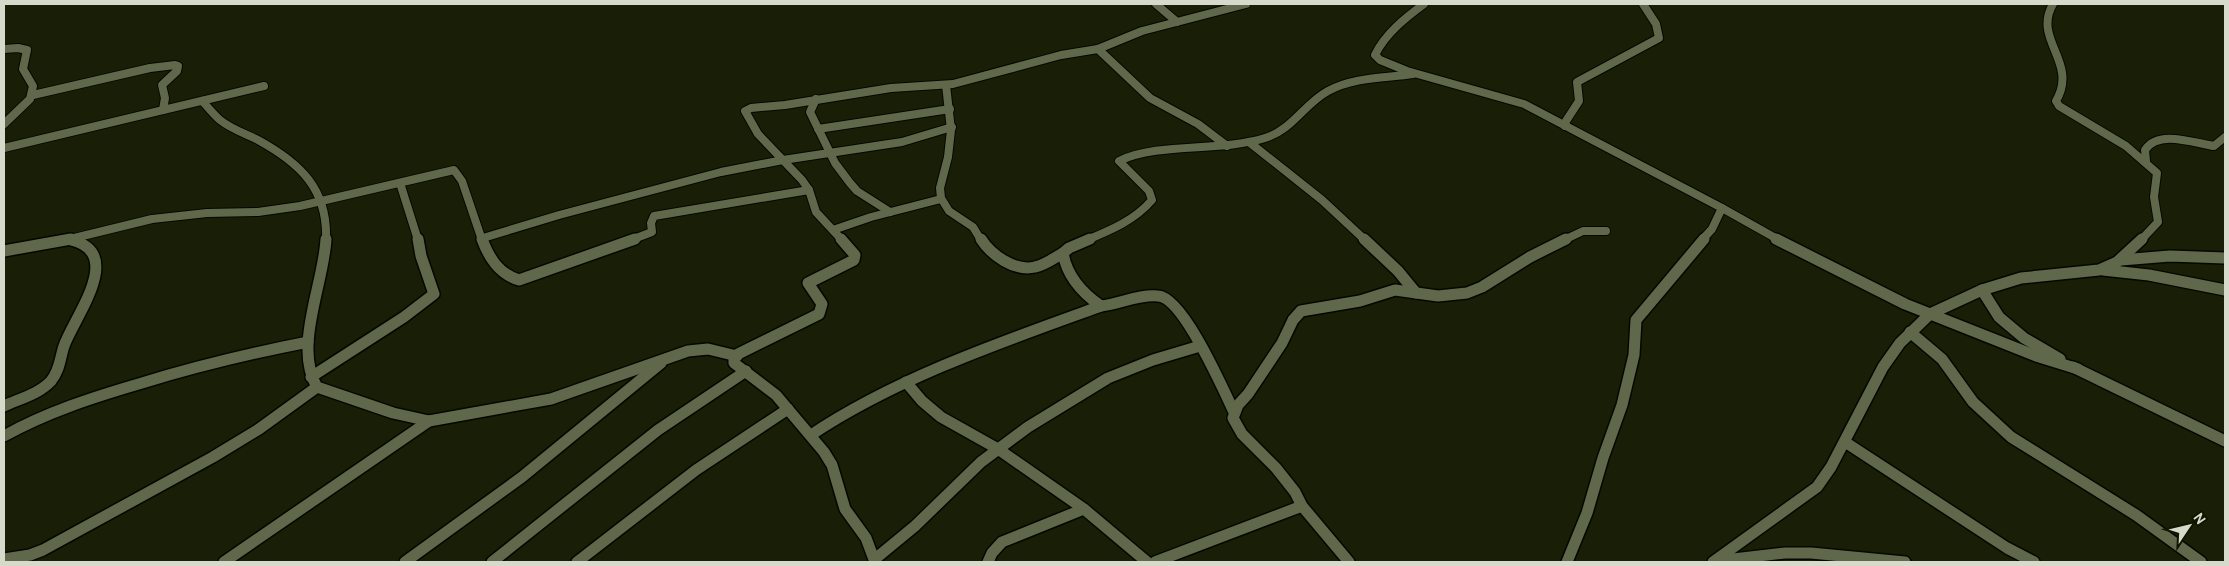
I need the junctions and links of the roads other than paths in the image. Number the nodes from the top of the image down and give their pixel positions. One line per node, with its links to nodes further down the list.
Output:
1 (1156, 4): 7 (street)
2 (1246, 4): 6 (street)
3 (1424, 4): 10 (street)
4 (1643, 4): 19 (street)
5 (2053, 4): 28 (street)
6 (1225, 6): 7 (street)
7 (1177, 22): 9 (street)
8 (4, 49): 13 (street)
9 (1098, 49): 11 (street); 24 (street)
10 (1414, 74): 19 (street); 23 (street)
11 (946, 85): 14 (street); 16 (street)
12 (264, 86): 15 (street)
13 (33, 96): 17 (street); 18 (street)
14 (816, 99): 21 (street); 27 (street)
15 (202, 101): 17 (street); 32 (street)
16 (950, 109): 20 (street); 21 (street)
17 (162, 110): 25 (street)
18 (4, 124)
19 (1565, 126): 33 (street)
20 (952, 127): 26 (street); 31 (street)
21 (818, 129): 26 (street)
22 (2225, 137): 28 (street)
23 (1249, 142): 24 (street); 46 (street)
24 (1227, 146): 40 (street)
25 (4, 148)
26 (831, 153): 27 (street); 34 (street)
27 (783, 160): 30 (street); 37 (street)
28 (2146, 161): 42 (street)
29 (400, 183): 32 (street); 37 (street); 56 (street)
30 (809, 190): 35 (street); 37 (street)
31 (941, 199): 34 (street); 40 (street)
32 (321, 202): 38 (street); 50 (street)
33 (1722, 208): 48 (street); 79 (street)
34 (890, 212): 35 (street)
35 (833, 230): 52 (street)
36 (1606, 230): 46 (street)
37 (483, 238)
38 (68, 240): 39 (street); 58 (street)
39 (5, 252)
40 (1063, 253): 47 (street)
41 (2225, 258): 42 (street)
42 (2121, 260): 43 (street)
43 (2099, 270): 44 (street); 45 (street)
44 (1982, 290): 48 (street); 54 (street)
45 (2225, 290)
46 (1416, 293): 60 (street)
47 (1101, 306): 51 (street); 57 (street)
48 (1930, 314): 49 (street); 54 (street)
49 (1910, 332): 65 (street); 84 (street)
50 (308, 342): 56 (street); 63 (street)
51 (1200, 346): 60 (street); 66 (street)
52 (736, 356): 53 (street); 55 (street)
53 (670, 357): 61 (street); 72 (street)
54 (2078, 370): 64 (street)
55 (746, 371): 59 (street); 73 (street)
56 (314, 382): 61 (street); 69 (street)
57 (906, 382): 62 (street); 66 (street)
58 (4, 406)
59 (788, 409): 62 (street); 74 (street)
60 (1234, 412): 67 (street)
61 (429, 421): 71 (street)
62 (811, 435): 70 (street)
63 (4, 436)
64 (2225, 441)
65 (1844, 442): 80 (street); 83 (street)
66 (998, 449): 68 (street); 70 (street)
67 (1302, 506): 77 (street); 78 (street)
68 (1084, 509): 75 (street); 76 (street)
69 (4, 559)
70 (875, 561)
71 (224, 562)
72 (404, 562)
73 (492, 562)
74 (577, 562)
75 (988, 562)
76 (1146, 562)
77 (1155, 562)
78 (1349, 562)
79 (1567, 562)
80 (1714, 562): 81 (street)
81 (1889, 562): 82 (street)
82 (1904, 562)
83 (2034, 562)
84 (2201, 562)

